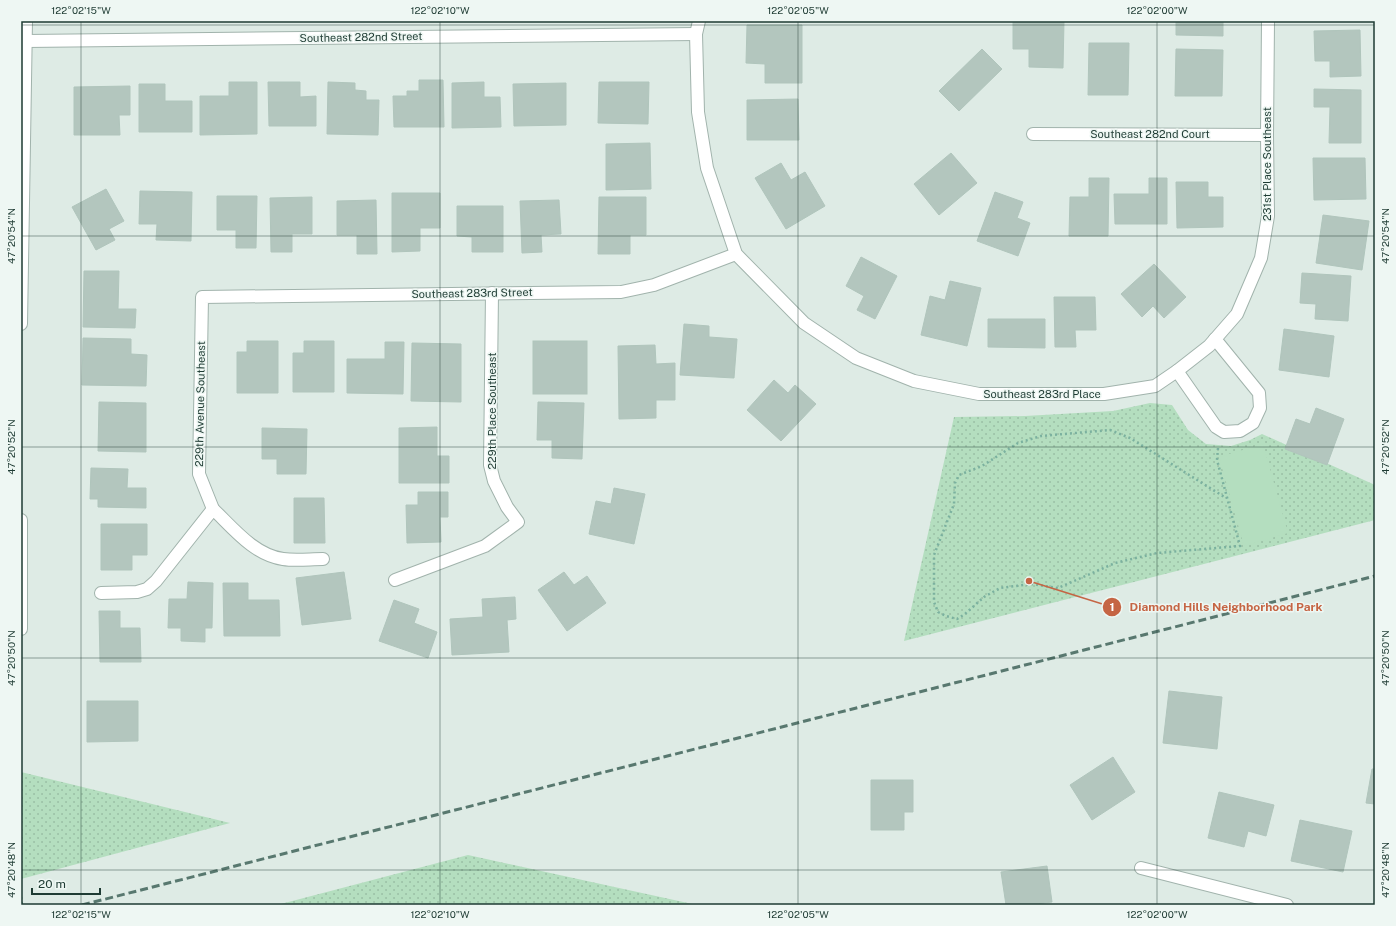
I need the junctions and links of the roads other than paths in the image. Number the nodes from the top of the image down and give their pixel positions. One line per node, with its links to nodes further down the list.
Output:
1 (26, 21): 5 (street)
2 (699, 21): 4 (street)
3 (1268, 21): 7 (street, 231st Place Southeast)
4 (696, 34): 5 (street, Southeast 282nd Street); 8 (street)
5 (26, 41): 11 (street)
6 (1033, 134): 7 (street, Southeast 282nd Court)
7 (1267, 135): 12 (street, 231st Place Southeast)
8 (736, 254): 9 (street, Southeast 283rd Street); 13 (street, Southeast 283rd Place)
9 (492, 293): 10 (street, Southeast 283rd Street); 17 (street, 229th Place Southeast)
10 (202, 297): 14 (street, 229th Avenue Southeast)
11 (21, 324)
12 (1215, 339): 13 (street, 231st Place Southeast); 13 (street)
13 (1177, 371)
14 (213, 509): 16 (street); 18 (street)
15 (21, 520): 19 (street)
16 (323, 559)
17 (395, 580)
18 (101, 593)
19 (21, 629)
20 (1141, 868): 21 (street)
21 (1287, 905)

